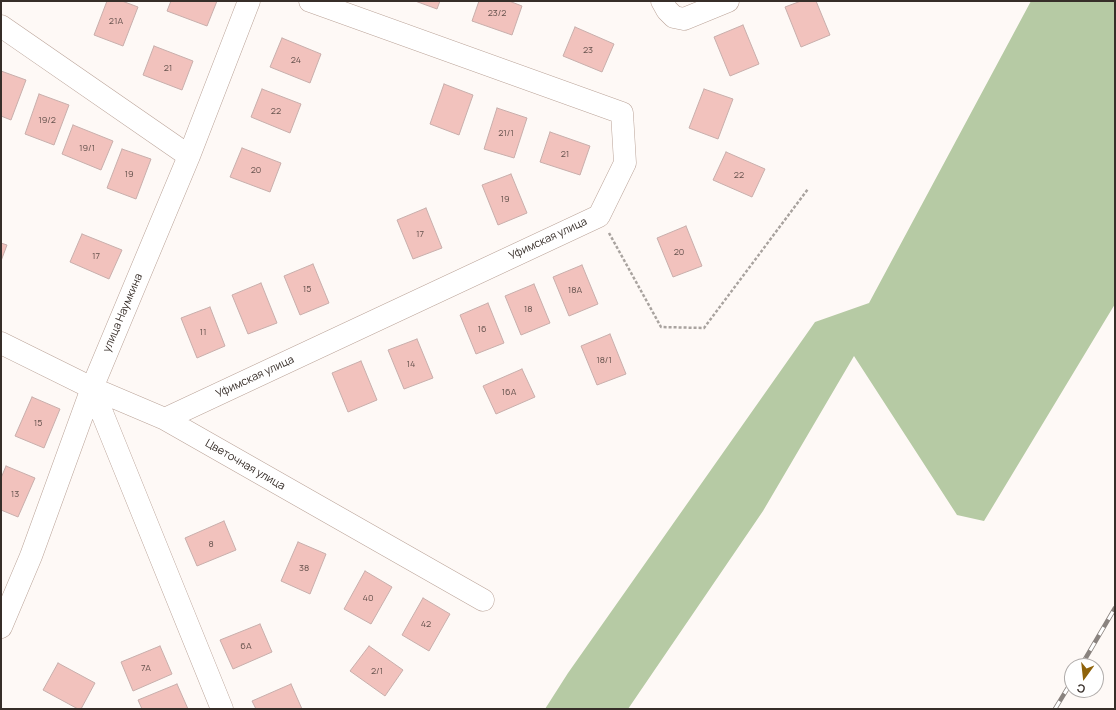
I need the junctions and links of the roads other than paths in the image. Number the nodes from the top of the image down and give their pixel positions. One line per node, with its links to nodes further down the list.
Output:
1 (248, 1): 6 (street, улица Наумкина)
2 (310, 1): 9 (street, Уфимская улица)
3 (662, 1): 4 (street)
4 (728, 1)
5 (1, 26): 6 (street)
6 (189, 156): 8 (street, улица Наумкина)
7 (1, 343): 8 (street, Цветочная улица)
8 (92, 388): 9 (street, Цветочная улица); 11 (street, улица Наумкина); 12 (street)
9 (165, 419): 10 (street, Цветочная улица)
10 (483, 600)
11 (1, 627)
12 (222, 709)

